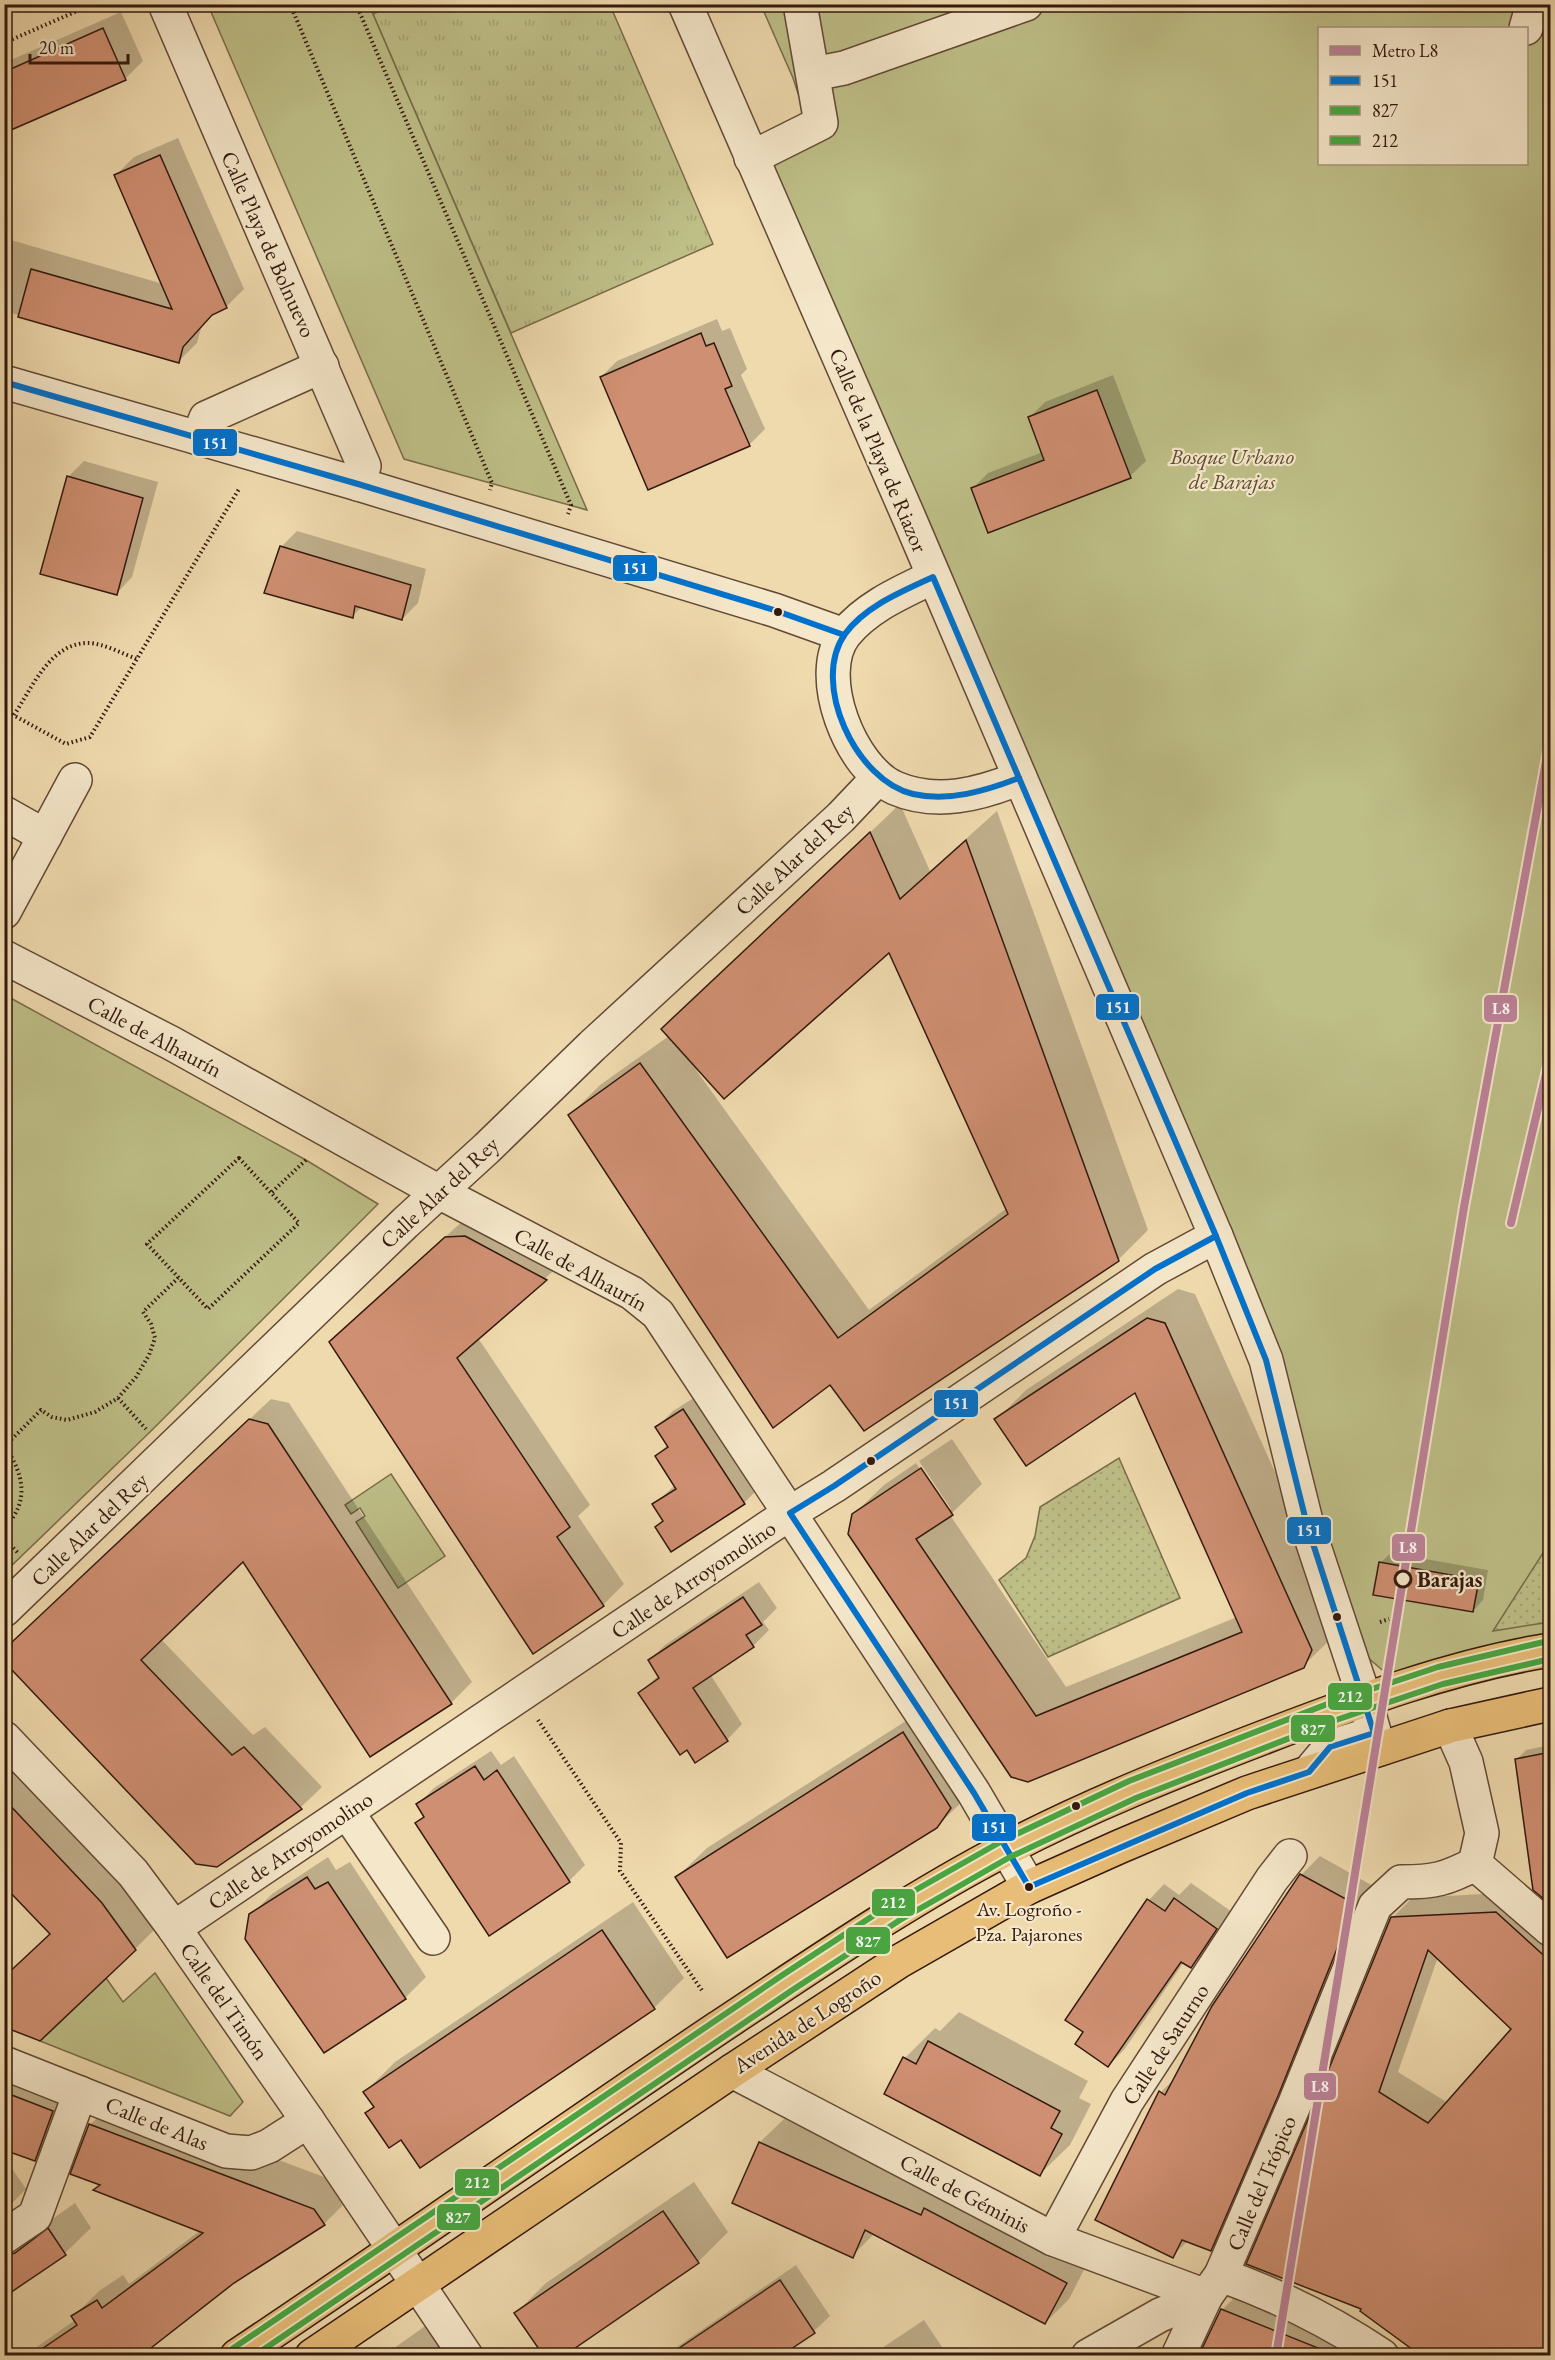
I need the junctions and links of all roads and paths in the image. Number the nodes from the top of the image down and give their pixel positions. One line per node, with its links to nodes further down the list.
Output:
1 (93, 4): 10 (path)
2 (165, 4): 13 (street, Calle Playa de Bolnuevo)
3 (290, 4): 18 (path)
4 (356, 4): 19 (path)
5 (685, 4): 12 (street, Calle de la Playa de Riazor)
6 (800, 4): 11 (street)
7 (1026, 4): 11 (street)
8 (1533, 4): 9 (street)
9 (1526, 27)
10 (4, 43)
11 (813, 74): 12 (street)
12 (751, 158): 20 (street, Calle de la Playa de Riazor)
13 (322, 366): 15 (street); 16 (street, Calle Playa de Bolnuevo)
14 (4, 382): 15 (street)
15 (198, 438): 16 (street)
16 (358, 484): 21 (street)
17 (239, 489): 22 (path)
18 (490, 491)
19 (568, 514)
20 (933, 577): 21 (street); 26 (street, Calle de la Playa de Riazor)
21 (844, 635): 25 (street)
22 (137, 659): 24 (path); 24 (path)
23 (4, 710): 24 (path)
24 (14, 715)
25 (878, 778): 26 (street); 34 (street, Calle Alar del Rey)
26 (1020, 778): 35 (street, Calle de la Playa de Riazor)
27 (75, 780): 29 (street)
28 (4, 813): 29 (street)
29 (45, 836): 30 (street)
30 (4, 912)
31 (4, 957): 34 (street, Calle de Alhaurín)
32 (311, 1155): 33 (path)
33 (272, 1192): 36 (path); 36 (path)
34 (439, 1192): 40 (street, Calle de Alhaurín); 45 (street, Calle Alar del Rey)
35 (1216, 1236): 40 (street, Calle de Arroyomolino); 50 (street, Calle de la Playa de Riazor)
36 (178, 1278): 37 (path)
37 (118, 1398): 38 (path); 39 (path)
38 (152, 1433)
39 (5, 1446): 41 (path)
40 (790, 1513): 56 (street, Calle de Arroyomolino); 57 (street, Calle de Alhaurín)
41 (4, 1528)
42 (4, 1538): 43 (path)
43 (23, 1558)
44 (1402, 1600): 47 (path)
45 (4, 1610)
46 (1389, 1619): 48 (path)
47 (1396, 1621)
48 (1380, 1622)
49 (1551, 1650): 50 (main road, Avenida de Logroño)
50 (1365, 1700): 55 (street, Calle de la Playa de Riazor); 57 (main road, Avenida de Logroño)
51 (1551, 1704): 53 (main road, Avenida de Logroño)
52 (538, 1720): 64 (path)
53 (1450, 1726): 55 (main road, Avenida de Logroño); 59 (street)
54 (4, 1738): 61 (street, Calle del Timón)
55 (1376, 1741): 60 (main road, Avenida de Logroño)
56 (347, 1812): 61 (street, Calle de Arroyomolino); 63 (street)
57 (1007, 1849): 60 (street, Calle de Alhaurín); 71 (main road, Avenida de Logroño)
58 (1290, 1856): 70 (street, Calle de Saturno)
59 (1475, 1864): 62 (street); 73 (street, Calle del Trópico)
60 (1029, 1887): 66 (main road, Avenida de Logroño)
61 (174, 1928): 68 (street, Calle del Timón)
62 (1551, 1929)
63 (433, 1938)
64 (703, 1992)
65 (4, 2062): 67 (street, Calle de Alas)
66 (732, 2071): 70 (street, Calle de Géminis); 72 (main road, Avenida de Logroño)
67 (80, 2093): 68 (street, Calle de Alas); 69 (street)
68 (308, 2121): 71 (street, Calle del Timón)
69 (4, 2237)
70 (1053, 2239): 73 (street, Calle de Géminis)
71 (396, 2249): 72 (street, Calle del Timón); 74 (main road, Avenida de Logroño)
72 (419, 2284): 75 (main road, Avenida de Logroño); 76 (street, Calle del Timón)
73 (1213, 2286): 77 (street); 78 (street, Calle del Trópico); 79 (street, Calle de Géminis)
74 (237, 2355)
75 (312, 2355)
76 (466, 2355)
77 (1088, 2355)
78 (1178, 2355)
79 (1382, 2355)

